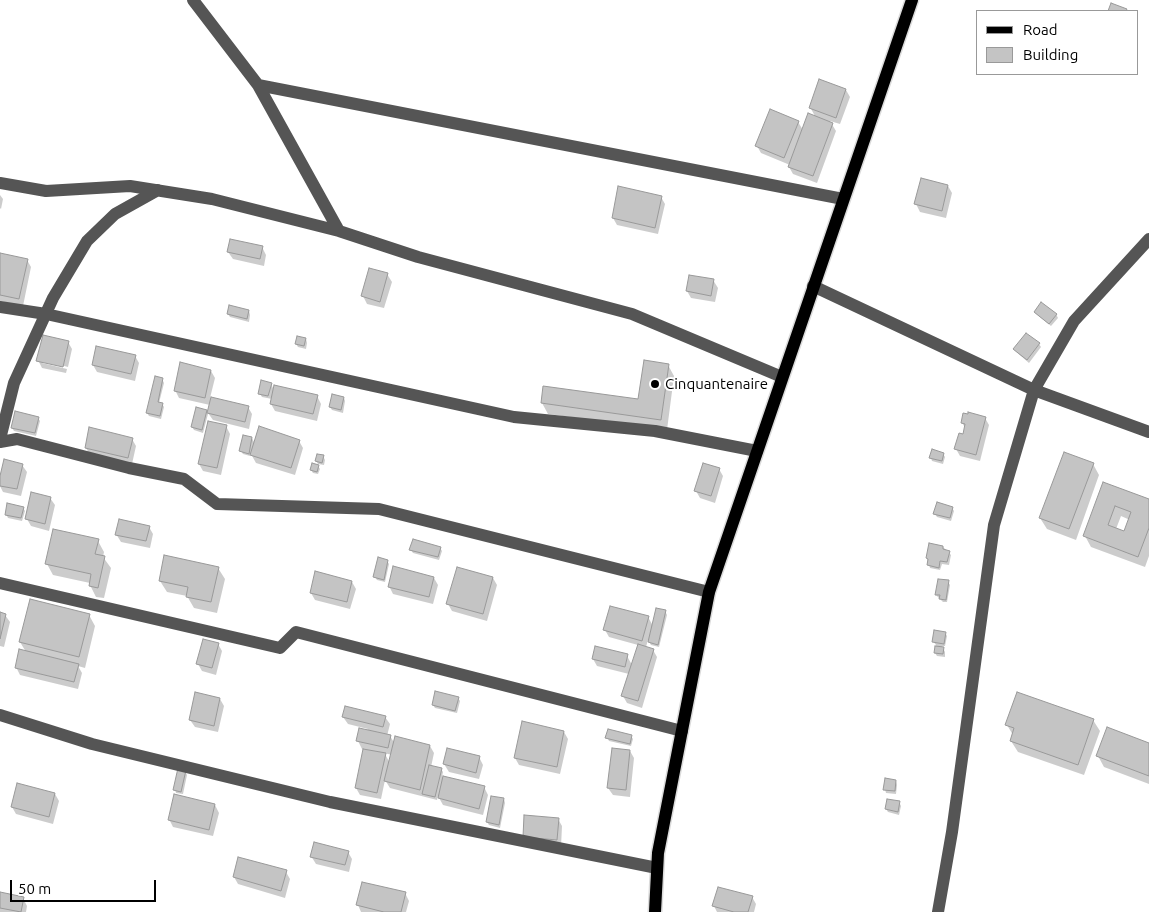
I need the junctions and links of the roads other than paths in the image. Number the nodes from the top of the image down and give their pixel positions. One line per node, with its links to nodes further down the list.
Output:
1 (193, 0): 3 (street)
2 (912, 0): 6 (main road)
3 (258, 85): 6 (street); 7 (street)
4 (0, 183): 5 (street)
5 (158, 190): 7 (street); 11 (street)
6 (843, 199): 9 (main road)
7 (339, 231): 12 (street)
8 (1149, 239): 13 (street)
9 (813, 286): 12 (main road); 13 (street)
10 (0, 307): 11 (street)
11 (46, 314): 15 (street); 16 (street)
12 (782, 377): 16 (main road)
13 (1034, 390): 14 (street); 23 (street)
14 (1149, 432)
15 (0, 440): 18 (street)
16 (757, 451): 18 (main road)
17 (0, 583): 20 (street)
18 (709, 592): 20 (main road)
19 (0, 715): 21 (street)
20 (682, 731): 21 (main road)
21 (657, 868): 22 (main road)
22 (655, 912)
23 (938, 912)

